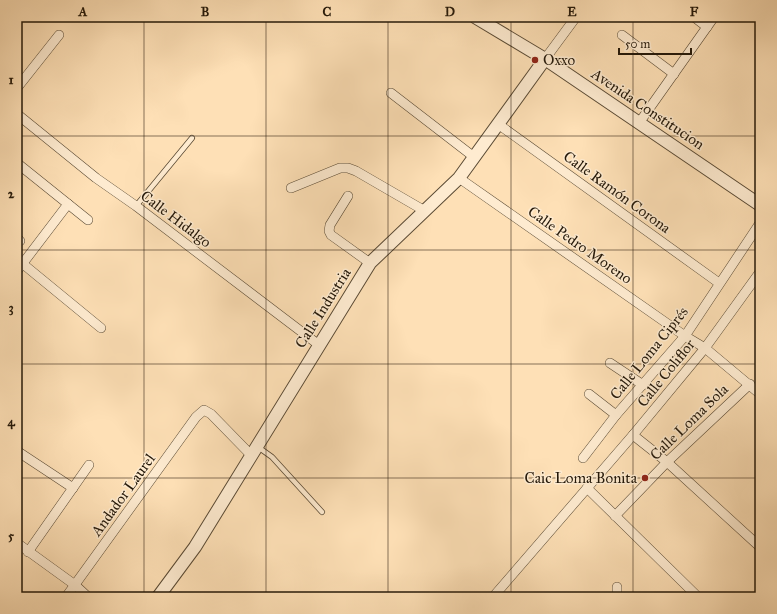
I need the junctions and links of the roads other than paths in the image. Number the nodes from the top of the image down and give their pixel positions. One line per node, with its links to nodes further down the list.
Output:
1 (19, 17): 6 (street)
2 (475, 17): 10 (street, Avenida Constitucion)
3 (576, 17): 10 (street)
4 (694, 17): 7 (street)
5 (714, 17): 7 (street)
6 (17, 20)
7 (707, 27): 11 (street)
8 (59, 35): 12 (street)
9 (622, 35): 11 (street)
10 (545, 59): 15 (street, Avenida Constitucion); 16 (street, Calle Industria)
11 (674, 74): 15 (street)
12 (17, 88)
13 (391, 94): 18 (street)
14 (17, 114): 25 (street, Calle Hidalgo)
15 (639, 123): 24 (street, Avenida Constitucion)
16 (498, 124): 18 (street, Calle Industria); 32 (street, Calle Ramón Corona)
17 (192, 138): 25 (lane)
18 (474, 157): 20 (street, Calle Industria)
19 (17, 163): 23 (street)
20 (459, 178): 26 (street, Calle Industria); 34 (street, Calle Pedro Moreno)
21 (290, 188): 26 (street)
22 (348, 196): 29 (street)
23 (68, 204): 27 (street); 30 (street)
24 (760, 204)
25 (136, 206): 35 (street, Calle Hidalgo)
26 (425, 211): 29 (street, Calle Industria)
27 (88, 220)
28 (760, 223): 32 (street, Calle Loma Ciprés)
29 (370, 263): 35 (street, Calle Industria)
30 (20, 267): 33 (street)
31 (760, 272): 36 (street, Calle Coliflor)
32 (719, 283): 34 (street, Calle Loma Ciprés)
33 (101, 328)
34 (685, 336): 36 (street, Calle Pedro Moreno); 39 (street, Calle Loma Ciprés)
35 (319, 345): 45 (street, Calle Industria)
36 (706, 348): 38 (street, Calle Pedro Moreno); 43 (street, Calle Coliflor)
37 (610, 363): 39 (street)
38 (750, 384): 41 (street, Calle Pedro Moreno); 47 (street, Calle Loma Sola)
39 (643, 385): 42 (street, Calle Loma Ciprés)
40 (590, 394): 42 (street)
41 (760, 394)
42 (616, 416): 46 (street, Calle Loma Ciprés)
43 (634, 435): 47 (street); 50 (street, Calle Coliflor)
44 (17, 451): 49 (street)
45 (254, 451): 51 (lane); 56 (street, Andador Laurel); 61 (street, Calle Industria)
46 (583, 458)
47 (667, 462): 52 (street, Calle Loma Sola); 54 (street)
48 (90, 465): 49 (street)
49 (73, 488): 55 (street)
50 (587, 488): 52 (street); 58 (street)
51 (322, 512)
52 (616, 516): 63 (street)
53 (18, 545): 55 (street)
54 (760, 547)
55 (28, 552): 56 (street)
56 (74, 585): 59 (street, Andador Laurel); 60 (street)
57 (617, 587): 62 (street)
58 (498, 595)
59 (66, 597)
60 (88, 597)
61 (158, 597)
62 (617, 597)
63 (698, 597)

